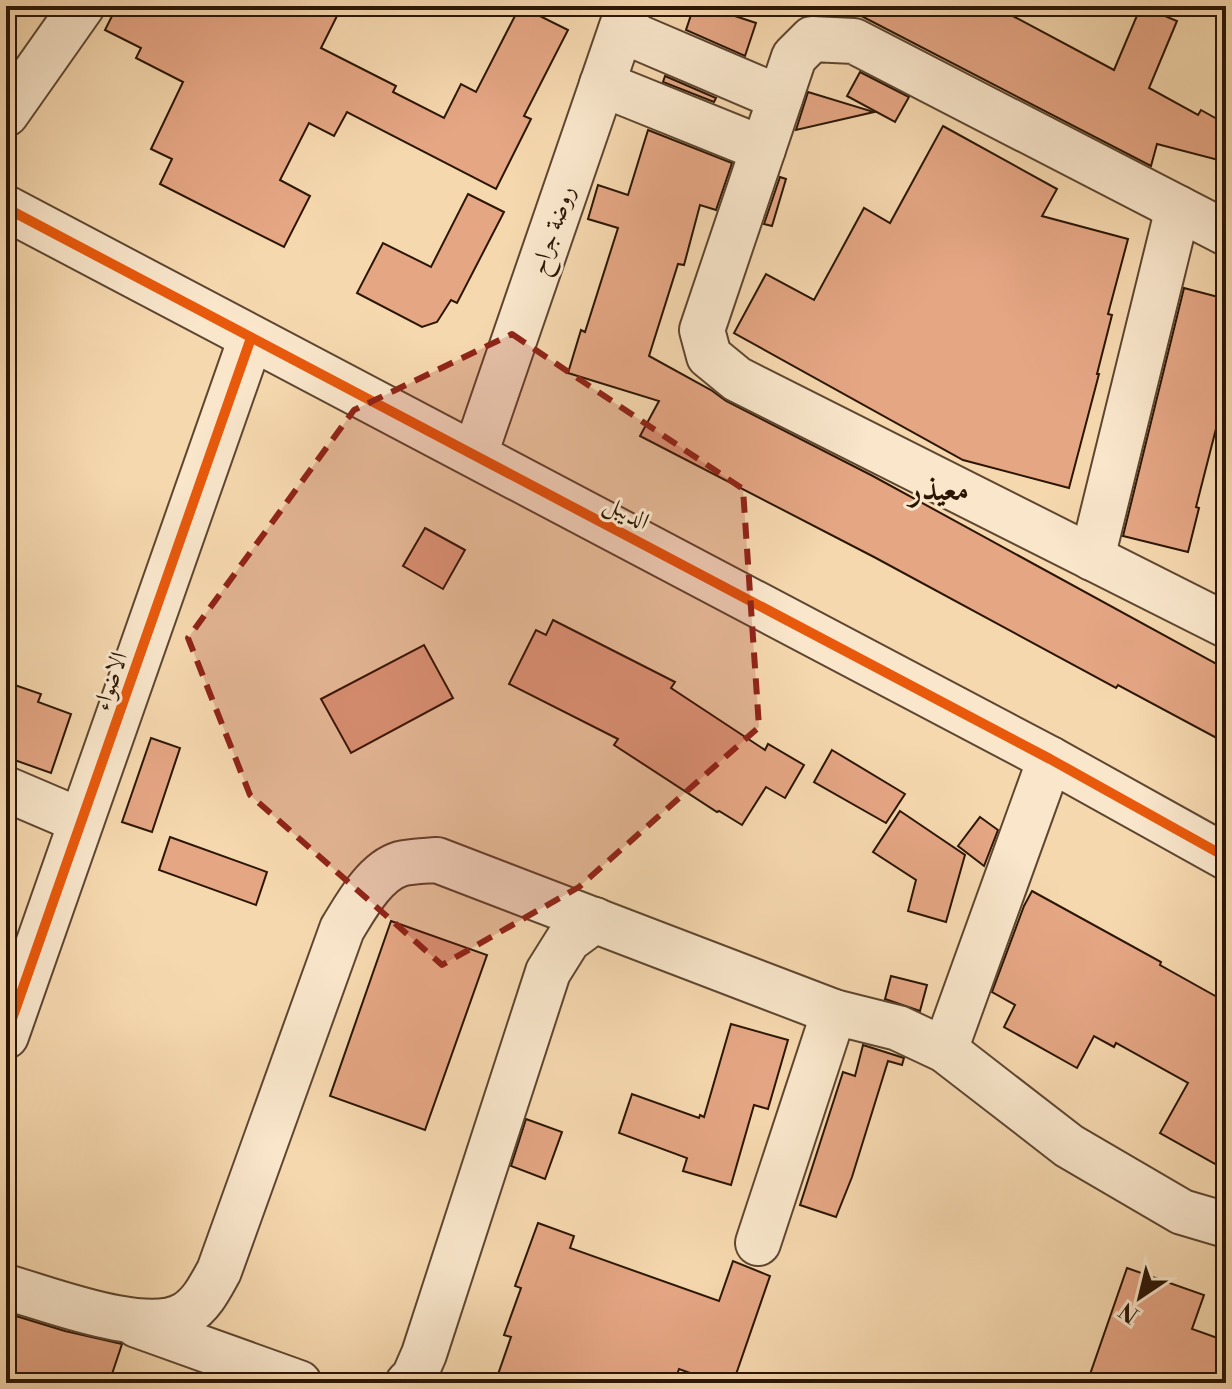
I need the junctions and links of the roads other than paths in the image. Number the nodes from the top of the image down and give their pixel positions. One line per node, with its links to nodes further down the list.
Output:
1 (82, 6): 5 (street)
2 (625, 18): 3 (street, روضة جراح); 4 (street)
3 (602, 84): 6 (street); 11 (street, روضة جراح)
4 (780, 98): 6 (street); 8 (street)
5 (6, 114)
6 (763, 149): 12 (street)
7 (6, 208): 10 (street, الديبل)
8 (1178, 208): 9 (street); 12 (street)
9 (1226, 233)
10 (251, 338): 11 (street, الديبل); 16 (street, الاضواء)
11 (475, 454): 14 (street, الديبل)
12 (1092, 558): 13 (street)
13 (1226, 625)
14 (1050, 759): 17 (street, الديبل); 21 (street)
15 (6, 789): 16 (street)
16 (81, 821): 20 (street, الاضواء)
17 (1226, 857)
18 (595, 920): 19 (street); 25 (street); 27 (street)
19 (834, 1012): 21 (street); 23 (street)
20 (6, 1036)
21 (945, 1050): 22 (street)
22 (1226, 1225)
23 (758, 1243)
24 (6, 1287): 25 (street)
25 (128, 1321): 26 (street)
26 (299, 1383)
27 (408, 1383)

